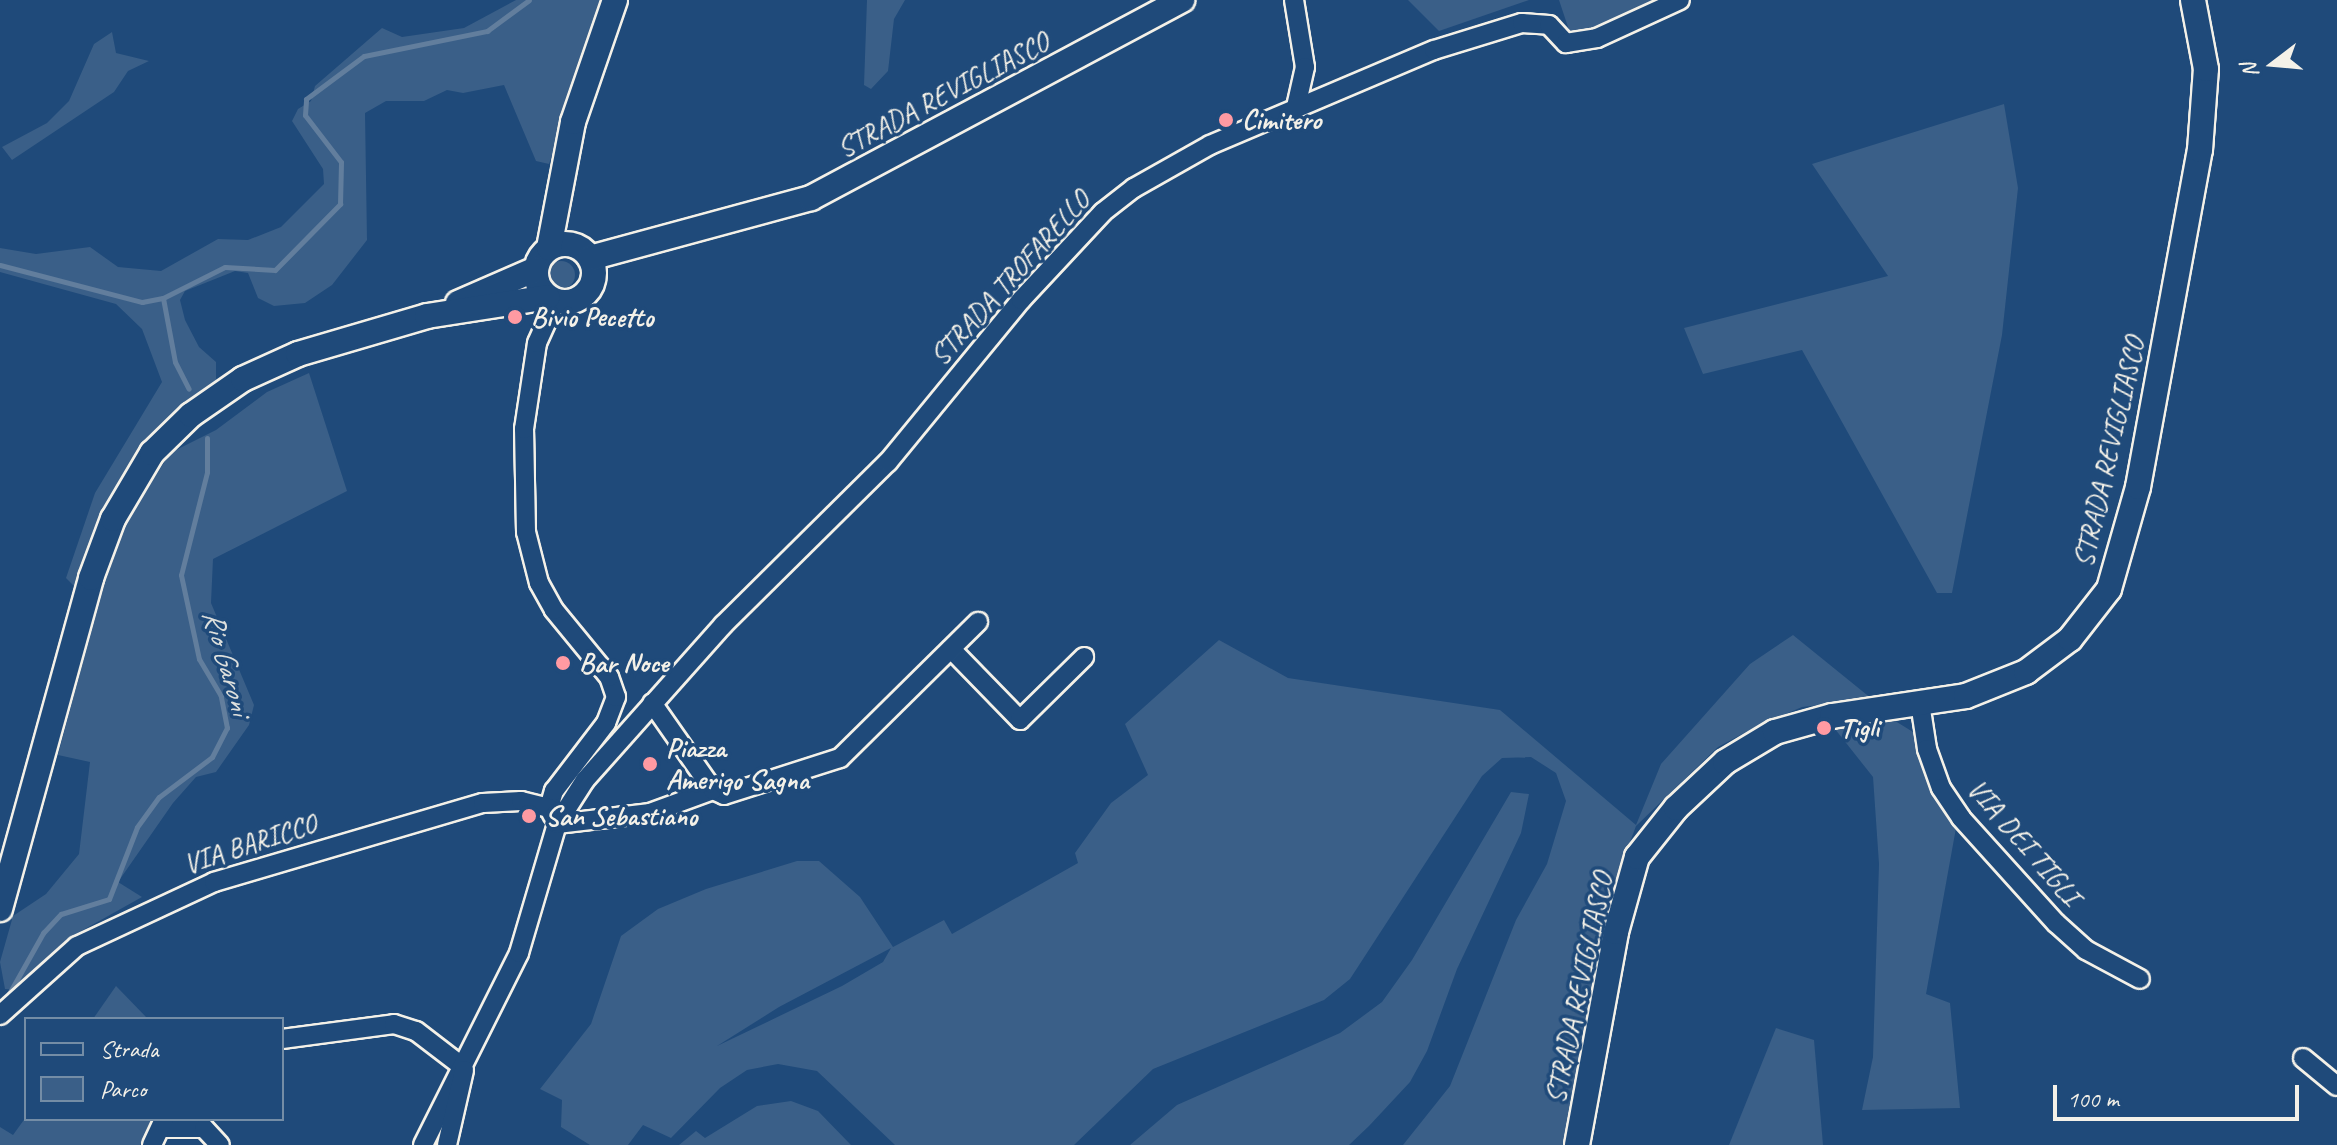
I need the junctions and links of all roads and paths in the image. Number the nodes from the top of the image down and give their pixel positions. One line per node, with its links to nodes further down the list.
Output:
1 (615, 0): 7 (street)
2 (1182, 0): 7 (street, STRADA REVIGLIASCO)
3 (1294, 0): 6 (street)
4 (1680, 0): 6 (street, STRADA TROFARELLO)
5 (2193, 0): 14 (street, STRADA REVIGLIASCO)
6 (1296, 107): 13 (street, STRADA TROFARELLO)
7 (568, 260): 8 (street); 8 (street, STRADA REVIGLIASCO); 9 (street)
8 (552, 299): 9 (street, STRADA REVIGLIASCO); 16 (street)
9 (427, 316): 17 (street)
10 (978, 622): 11 (street)
11 (951, 649): 12 (street); 15 (street)
12 (1084, 657)
13 (652, 703): 15 (street); 16 (street)
14 (1920, 703): 18 (street, VIA DEI TIGLI); 29 (street, STRADA REVIGLIASCO)
15 (713, 790): 16 (street)
16 (553, 816): 19 (street, VIA BARICCO); 22 (street)
17 (0, 909)
18 (2140, 979)
19 (0, 1015)
20 (284, 1039): 22 (street)
21 (2303, 1058): 23 (street)
22 (463, 1067): 27 (street); 28 (street)
23 (2337, 1086)
24 (164, 1124): 25 (street); 26 (street)
25 (152, 1145)
26 (220, 1145)
27 (423, 1145)
28 (447, 1145)
29 (1577, 1145)

